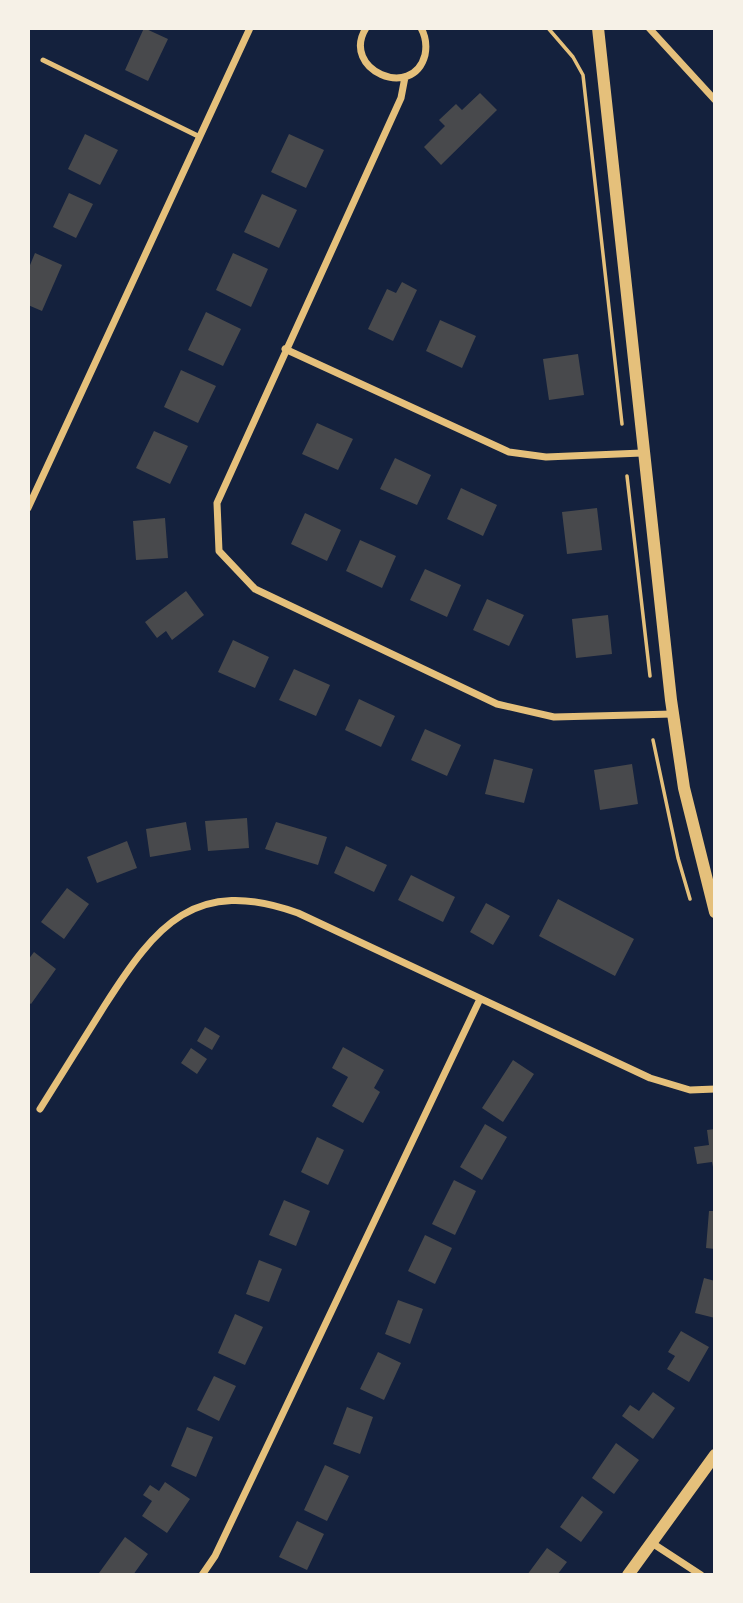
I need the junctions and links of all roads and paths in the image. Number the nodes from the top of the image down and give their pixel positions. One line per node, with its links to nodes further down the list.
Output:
1 (250, 28): 10 (street)
2 (366, 28): 8 (street)
3 (421, 28): 8 (street)
4 (548, 28): 12 (path)
5 (598, 28): 13 (street)
6 (649, 28): 9 (street)
7 (43, 60): 10 (lane)
8 (405, 77): 11 (street)
9 (715, 100)
10 (200, 137): 15 (street)
11 (285, 349): 13 (street); 17 (street)
12 (622, 424)
13 (642, 453): 17 (street)
14 (627, 475): 16 (path)
15 (28, 508)
16 (650, 676)
17 (673, 714): 20 (street)
18 (653, 740): 19 (path)
19 (690, 899)
20 (715, 912)
21 (480, 999): 22 (street); 23 (street); 26 (street)
22 (715, 1089)
23 (40, 1109)
24 (715, 1455): 25 (street)
25 (652, 1543): 27 (street); 28 (street)
26 (202, 1575)
27 (628, 1575)
28 (701, 1575)

